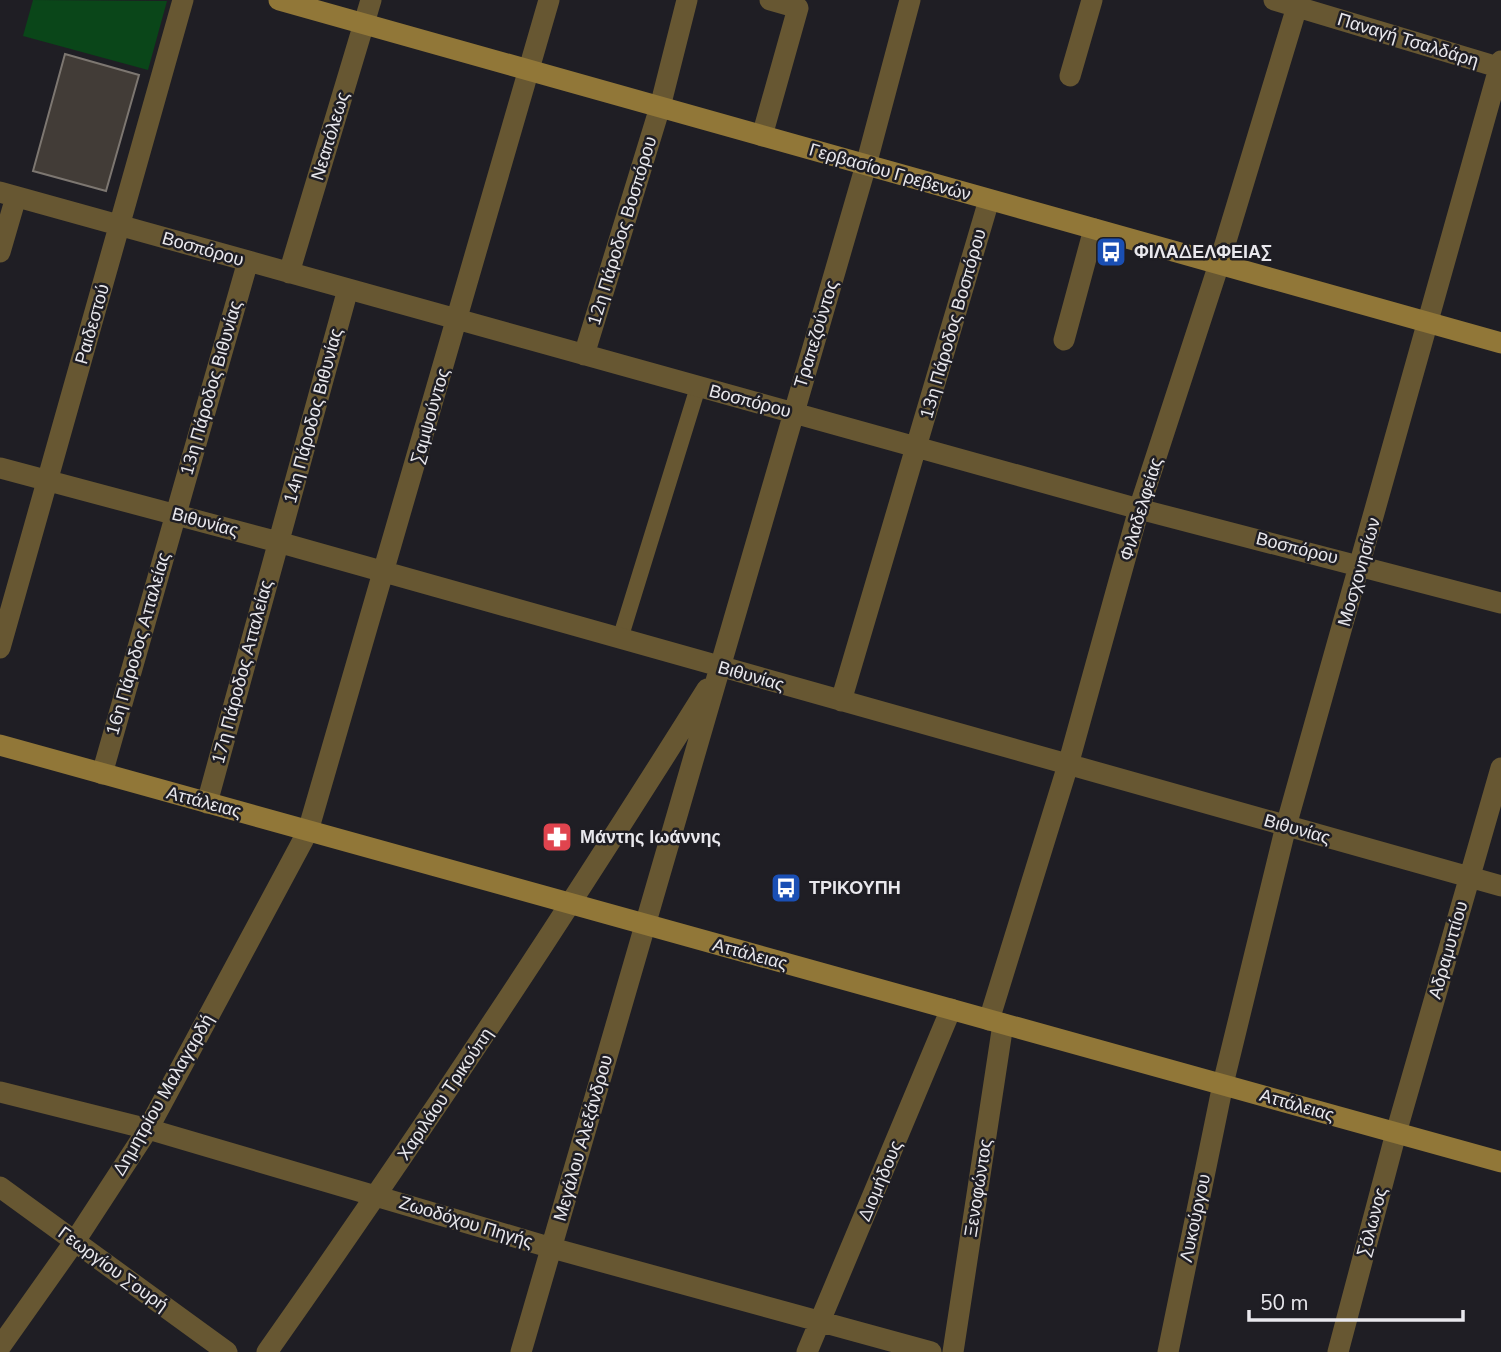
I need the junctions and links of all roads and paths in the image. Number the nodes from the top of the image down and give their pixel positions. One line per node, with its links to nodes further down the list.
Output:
1 (183, 0): 20 (street, Ραιδεστού)
2 (279, 0): 11 (street, Γερβασίου Γρεβενών)
3 (371, 0): 11 (street, Νεαπόλεως)
4 (550, 0): 13 (street, Σαμψούντος)
5 (687, 0): 15 (street, 12η Πάροδος Βοσπόρου)
6 (771, 0): 16 (street)
7 (910, 0): 17 (street, Τραπεζούντος)
8 (1092, 0): 14 (street)
9 (1274, 0): 10 (street, Παναγή Τσαλδάρη)
10 (1298, 3): 12 (street, Παναγή Τσαλδάρη); 24 (street, Φιλαδελφείας)
11 (364, 24): 13 (street, Γερβασίου Γρεβενών); 25 (street, Νεαπόλεως)
12 (1500, 66): 28 (street, Μοσχονησίων)
13 (530, 71): 15 (street, Γερβασίου Γρεβενών); 27 (street, Σαμψούντος)
14 (1070, 75)
15 (660, 107): 16 (street, Γερβασίου Γρεβενών); 31 (street, 12η Πάροδος Βοσπόρου)
16 (762, 136): 17 (street, Γερβασίου Γρεβενών)
17 (866, 165): 19 (street, Γερβασίου Γρεβενών); 33 (street, Τραπεζούντος)
18 (8, 195): 20 (street, Βοσπόρου); 22 (street)
19 (989, 200): 21 (street, Γερβασίου Γρεβενών); 34 (street, 13η Πάροδος Βοσπόρου)
20 (119, 226): 23 (street, Βοσπόρου); 36 (street, Ραιδεστού)
21 (1094, 229): 24 (street, Γερβασίου Γρεβενών); 29 (street)
22 (0, 252)
23 (248, 261): 25 (street, Βοσπόρου); 38 (street, 13η Πάροδος Βιθυνίας)
24 (1219, 264): 28 (street, Γερβασίου Γρεβενών); 37 (street, Φιλαδελφείας)
25 (289, 273): 26 (street, Βοσπόρου)
26 (348, 289): 27 (street, Βοσπόρου); 39 (street, 14η Πάροδος Βιθυνίας)
27 (457, 320): 31 (street, Βοσπόρου); 41 (street, Σαμψούντος)
28 (1430, 323): 30 (street, Γερβασίου Γρεβενών); 40 (street, Μοσχονησίων)
29 (1064, 340)
30 (1501, 344)
31 (584, 355): 32 (street, Βοσπόρου)
32 (698, 387): 33 (street, Βοσπόρου); 43 (lane)
33 (792, 412): 34 (street, Βοσπόρου); 45 (street, Τραπεζούντος)
34 (916, 447): 37 (street, Βοσπόρου); 46 (street, 13η Πάροδος Βοσπόρου)
35 (0, 468): 36 (street, Βιθυνίας)
36 (47, 481): 38 (street, Βιθυνίας); 44 (street, Ραιδεστού)
37 (1139, 509): 40 (street, Βοσπόρου); 48 (street, Φιλαδελφείας)
38 (175, 514): 39 (street, Βιθυνίας); 50 (street, 16η Πάροδος Ατταλείας)
39 (278, 542): 41 (street, Βιθυνίας); 51 (street, 17η Πάροδος Ατταλείας)
40 (1361, 564): 42 (street, Βοσπόρου); 52 (street, Μοσχονησίων)
41 (385, 573): 43 (street, Βιθυνίας); 53 (street, Σαμψούντος)
42 (1501, 603)
43 (620, 639): 45 (street, Βιθυνίας)
44 (0, 648)
45 (721, 667): 46 (street, Βιθυνίας); 56 (street, Τραπεζούντος); 57 (street, Τραπεζούντος)
46 (841, 701): 48 (street, Βιθυνίας)
47 (0, 745): 50 (street, Αττάλειας)
48 (1068, 765): 52 (street, Βιθυνίας); 59 (street, Φιλαδελφείας)
49 (1501, 768): 54 (street, Αδραμυττίου)
50 (102, 774): 51 (street, Αττάλειας)
51 (207, 803): 53 (street, Αττάλειας)
52 (1286, 826): 54 (street, Βιθυνίας); 60 (street, Μοσχονησίων)
53 (308, 831): 56 (street, Αττάλειας); 62 (street, Δημητρίου Μαλαγαρδή)
54 (1469, 877): 55 (street, Βιθυνίας); 63 (street, Αδραμυττίου)
55 (1501, 886)
56 (572, 904): 57 (street, Αττάλειας); 66 (street, Χαριλάου Τρικούπη)
57 (645, 924): 58 (street, Αττάλειας); 68 (street, Μεγάλου Αλεξάνδρου)
58 (951, 1009): 59 (street, Αττάλειας); 69 (street, Διομήδους)
59 (996, 1022): 60 (street, Αττάλειας); 76 (street, Ξενοφώντος)
60 (1223, 1084): 63 (street, Αττάλειας); 77 (street, Λυκούργου)
61 (0, 1092): 62 (street, Ζωοδόχου Πηγής)
62 (148, 1129): 66 (street, Ζωοδόχου Πηγής); 67 (street, Δημητρίου Μαλαγαρδή)
63 (1396, 1133): 64 (street, Αττάλειας); 78 (street, Σόλωνος)
64 (1501, 1161)
65 (0, 1187): 67 (street, Γεωργίου Σουρή)
66 (378, 1195): 68 (street, Ζωοδόχου Πηγής); 72 (street, Χαριλάου Τρικούπη)
67 (75, 1241): 70 (street, Δημητρίου Μαλαγαρδή); 71 (street, Γεωργίου Σουρή)
68 (552, 1248): 69 (street, Ζωοδόχου Πηγής); 73 (street, Μεγάλου Αλεξάνδρου)
69 (821, 1322): 74 (street, Διομήδους); 75 (street, Ζωοδόχου Πηγής)
70 (0, 1347)
71 (227, 1352)
72 (267, 1352)
73 (521, 1352)
74 (807, 1352)
75 (931, 1352)
76 (953, 1352)
77 (1168, 1352)
78 (1338, 1352)

